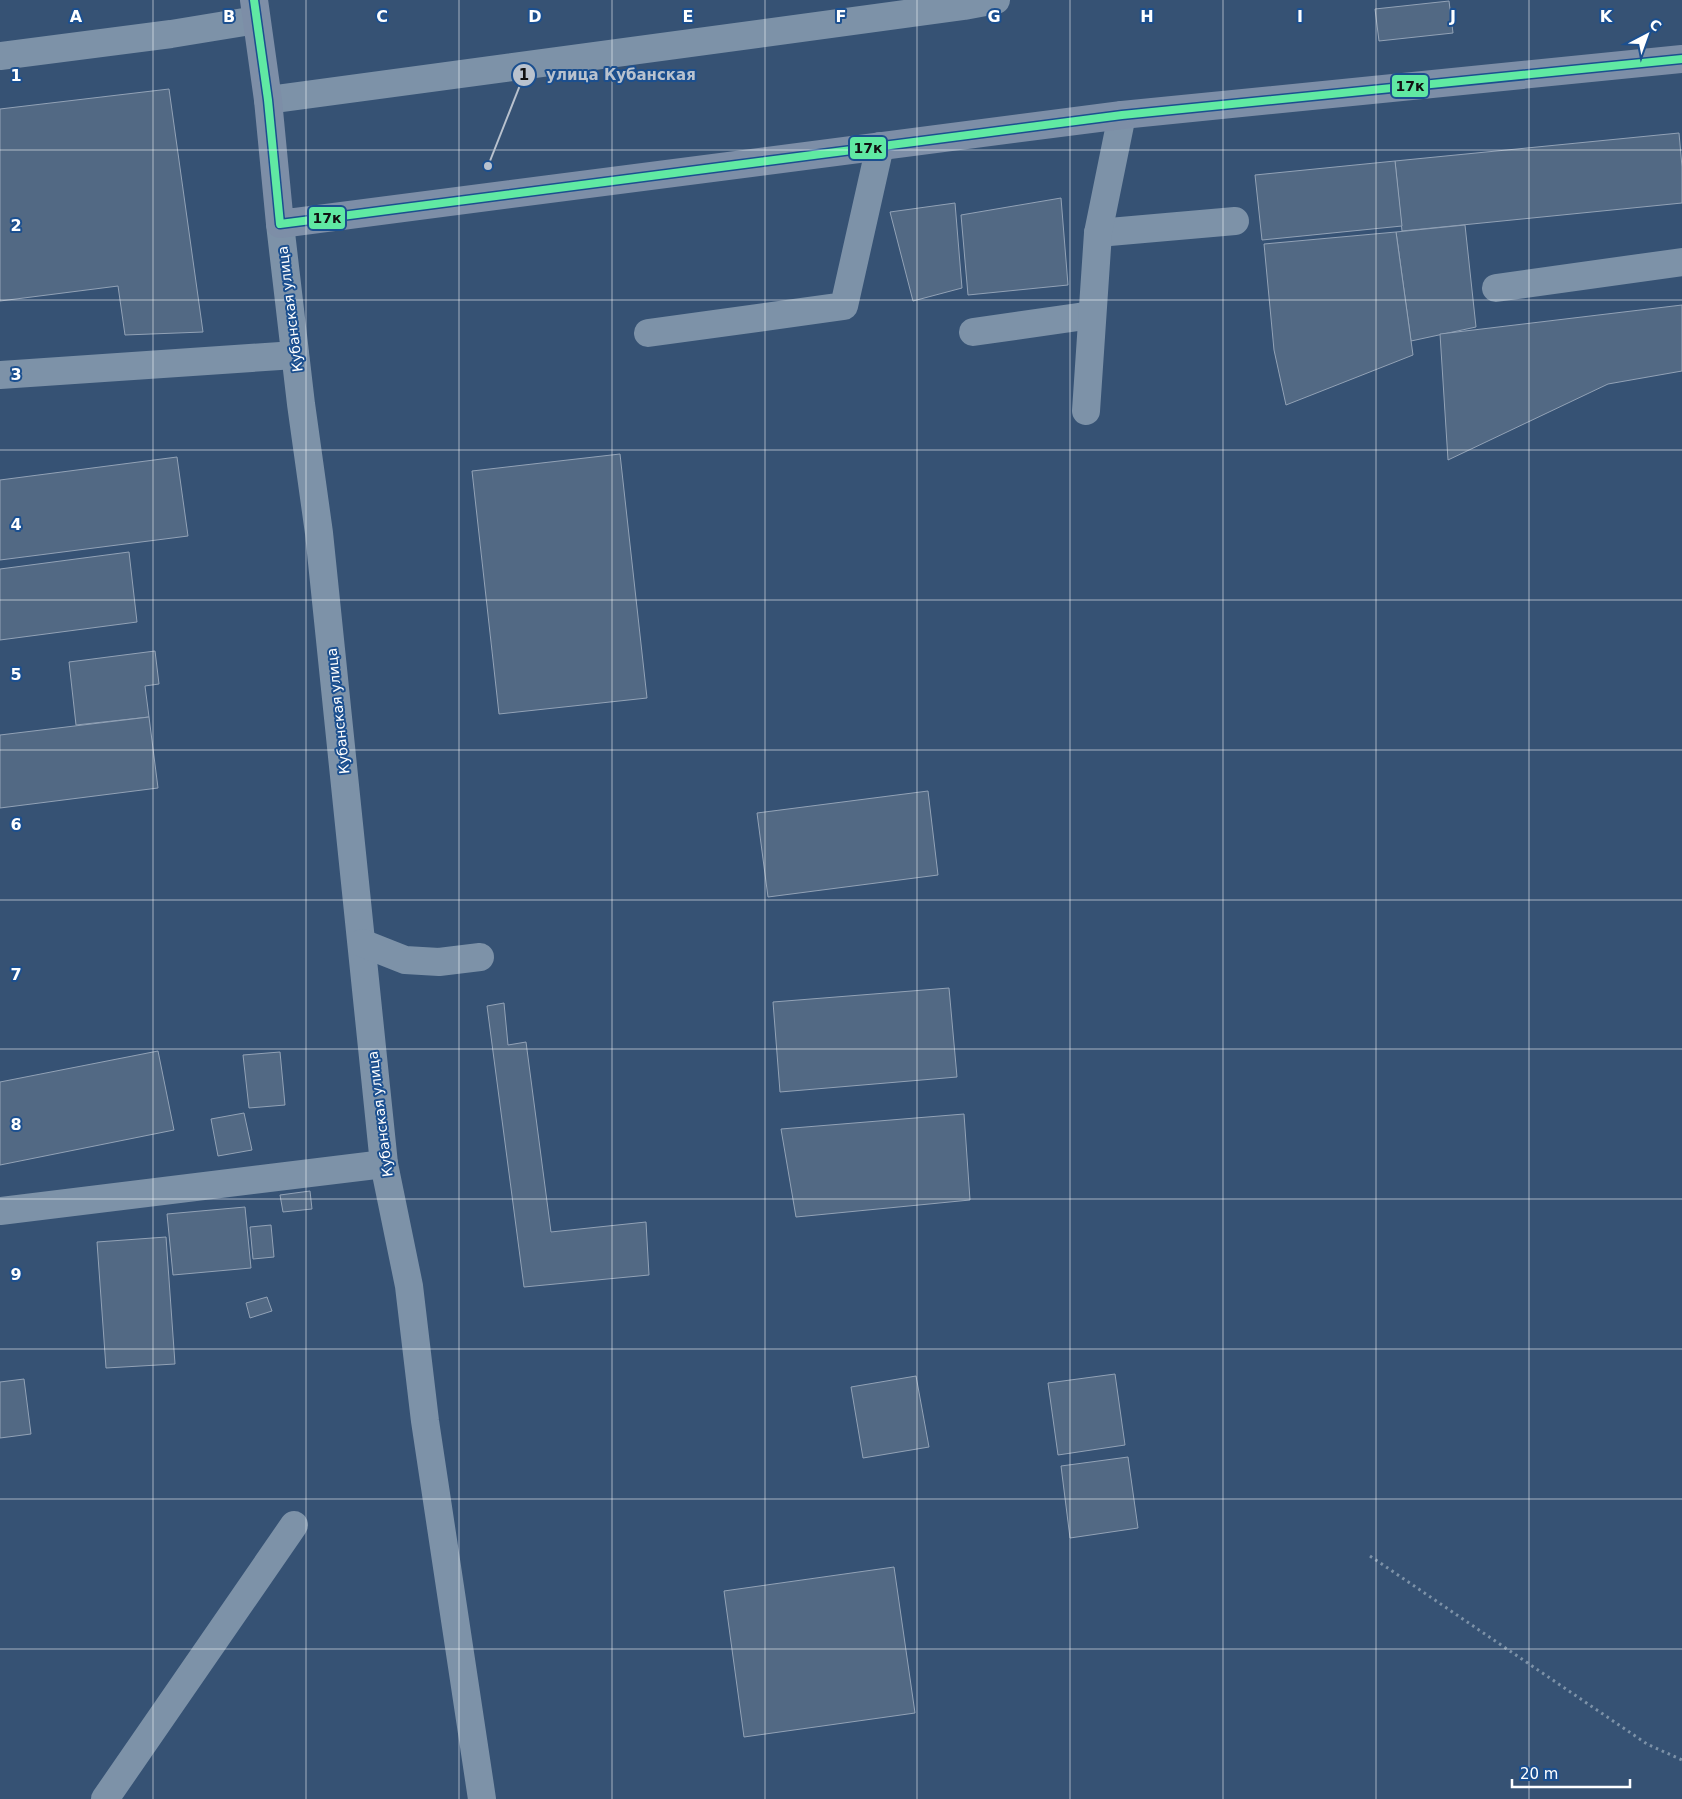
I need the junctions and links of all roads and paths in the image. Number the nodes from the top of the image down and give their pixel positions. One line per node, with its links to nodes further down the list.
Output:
1 (996, 0): 2 (lane)
2 (964, 3): 6 (lane)
3 (255, 10): 4 (lane); 6 (main road, Кубанская улица)
4 (0, 56)
5 (1682, 59): 7 (main road)
6 (268, 100): 10 (main road, Кубанская улица)
7 (1122, 114): 8 (main road); 11 (lane)
8 (880, 146): 10 (main road); 16 (lane)
9 (1235, 221): 11 (lane)
10 (280, 224): 17 (lane, Кубанская улица)
11 (1098, 233): 14 (lane)
12 (1682, 262): 13 (lane)
13 (1496, 288)
14 (1092, 315): 15 (lane); 19 (lane)
15 (973, 332)
16 (648, 333)
17 (295, 355): 18 (lane); 20 (lane, Кубанская улица)
18 (0, 375)
19 (1086, 412)
20 (362, 943): 21 (lane); 22 (lane, Кубанская улица)
21 (480, 957)
22 (384, 1164): 23 (lane); 28 (lane, Кубанская улица)
23 (0, 1211)
24 (294, 1525): 27 (lane)
25 (1370, 1556): 26 (path)
26 (1682, 1760)
27 (105, 1799)
28 (482, 1799)

